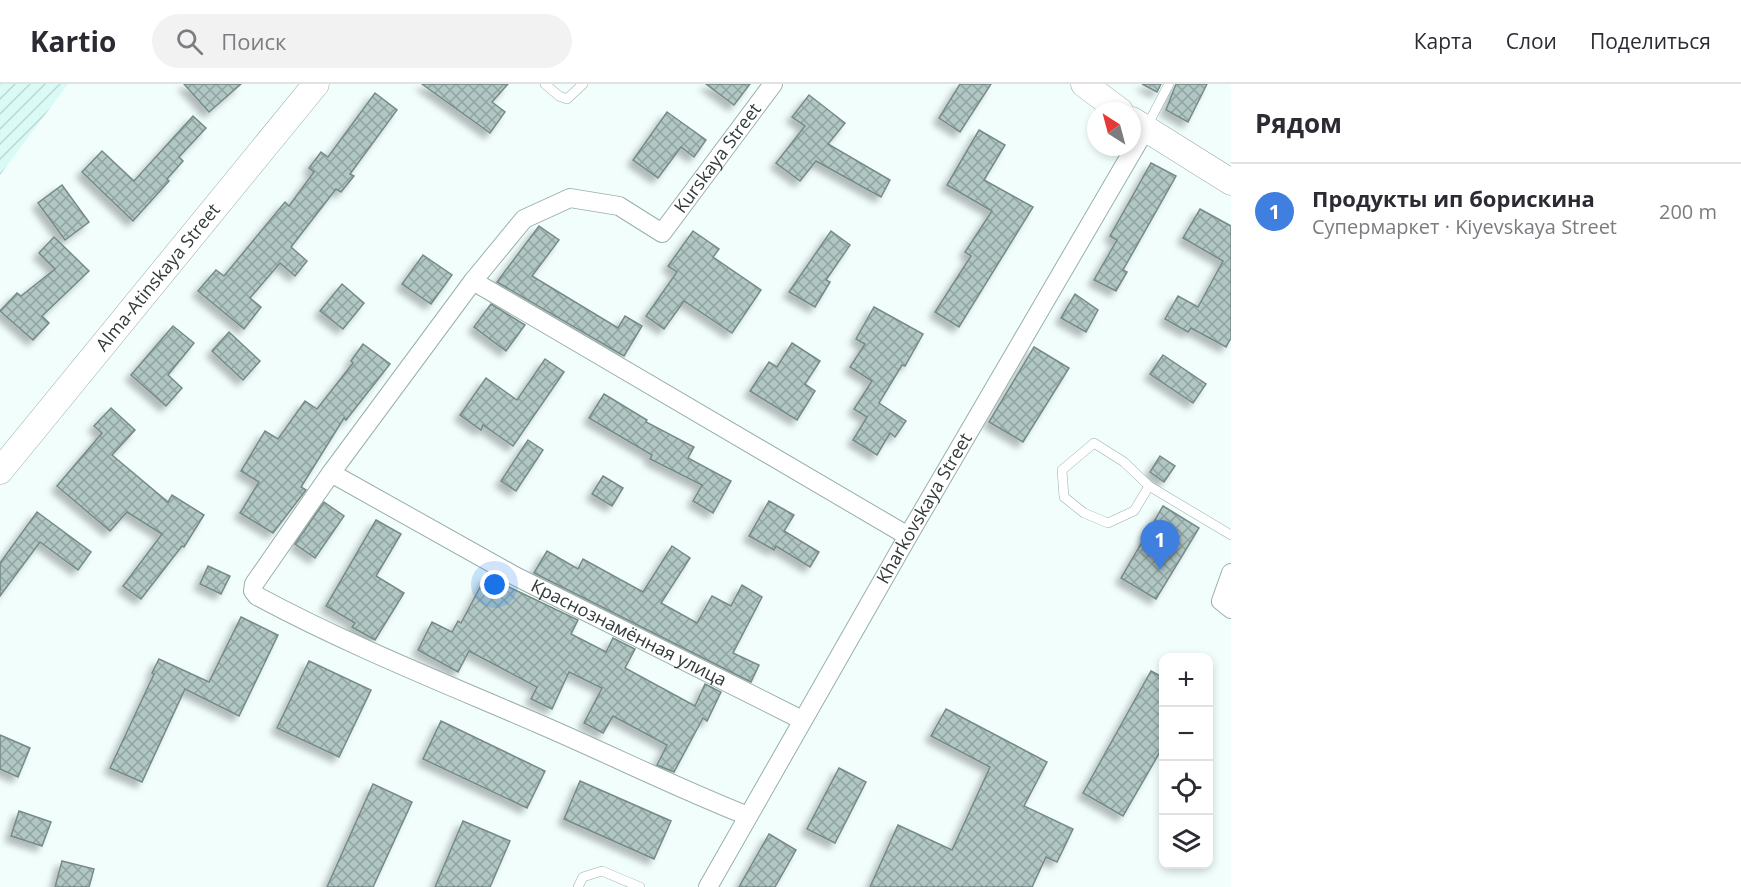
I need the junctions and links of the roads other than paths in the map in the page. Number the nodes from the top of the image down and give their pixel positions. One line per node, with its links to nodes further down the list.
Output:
1 (316, 84): 13 (main road, Alma-Atinskaya Street)
2 (545, 84): 3 (lane)
3 (583, 84)
4 (774, 84): 12 (street, Kurskaya Street)
5 (1084, 84): 7 (main road)
6 (1169, 84): 8 (lane)
7 (1108, 102)
8 (1141, 122)
9 (1141, 126): 11 (main road)
10 (1122, 156): 17 (street, Kharkovskaya Street)
11 (1231, 182)
12 (473, 281): 14 (street); 17 (street)
13 (0, 471)
14 (331, 472): 20 (street, Краснознамённая улица); 21 (street)
15 (1149, 486): 15 (lane); 16 (lane)
16 (1231, 535)
17 (908, 536): 20 (street, Kharkovskaya Street)
18 (1231, 573): 19 (street)
19 (1231, 609)
20 (802, 720): 21 (street, Kharkovskaya Street)
21 (748, 816): 24 (street, Kharkovskaya Street)
22 (578, 887): 23 (lane)
23 (640, 887)
24 (708, 887)

